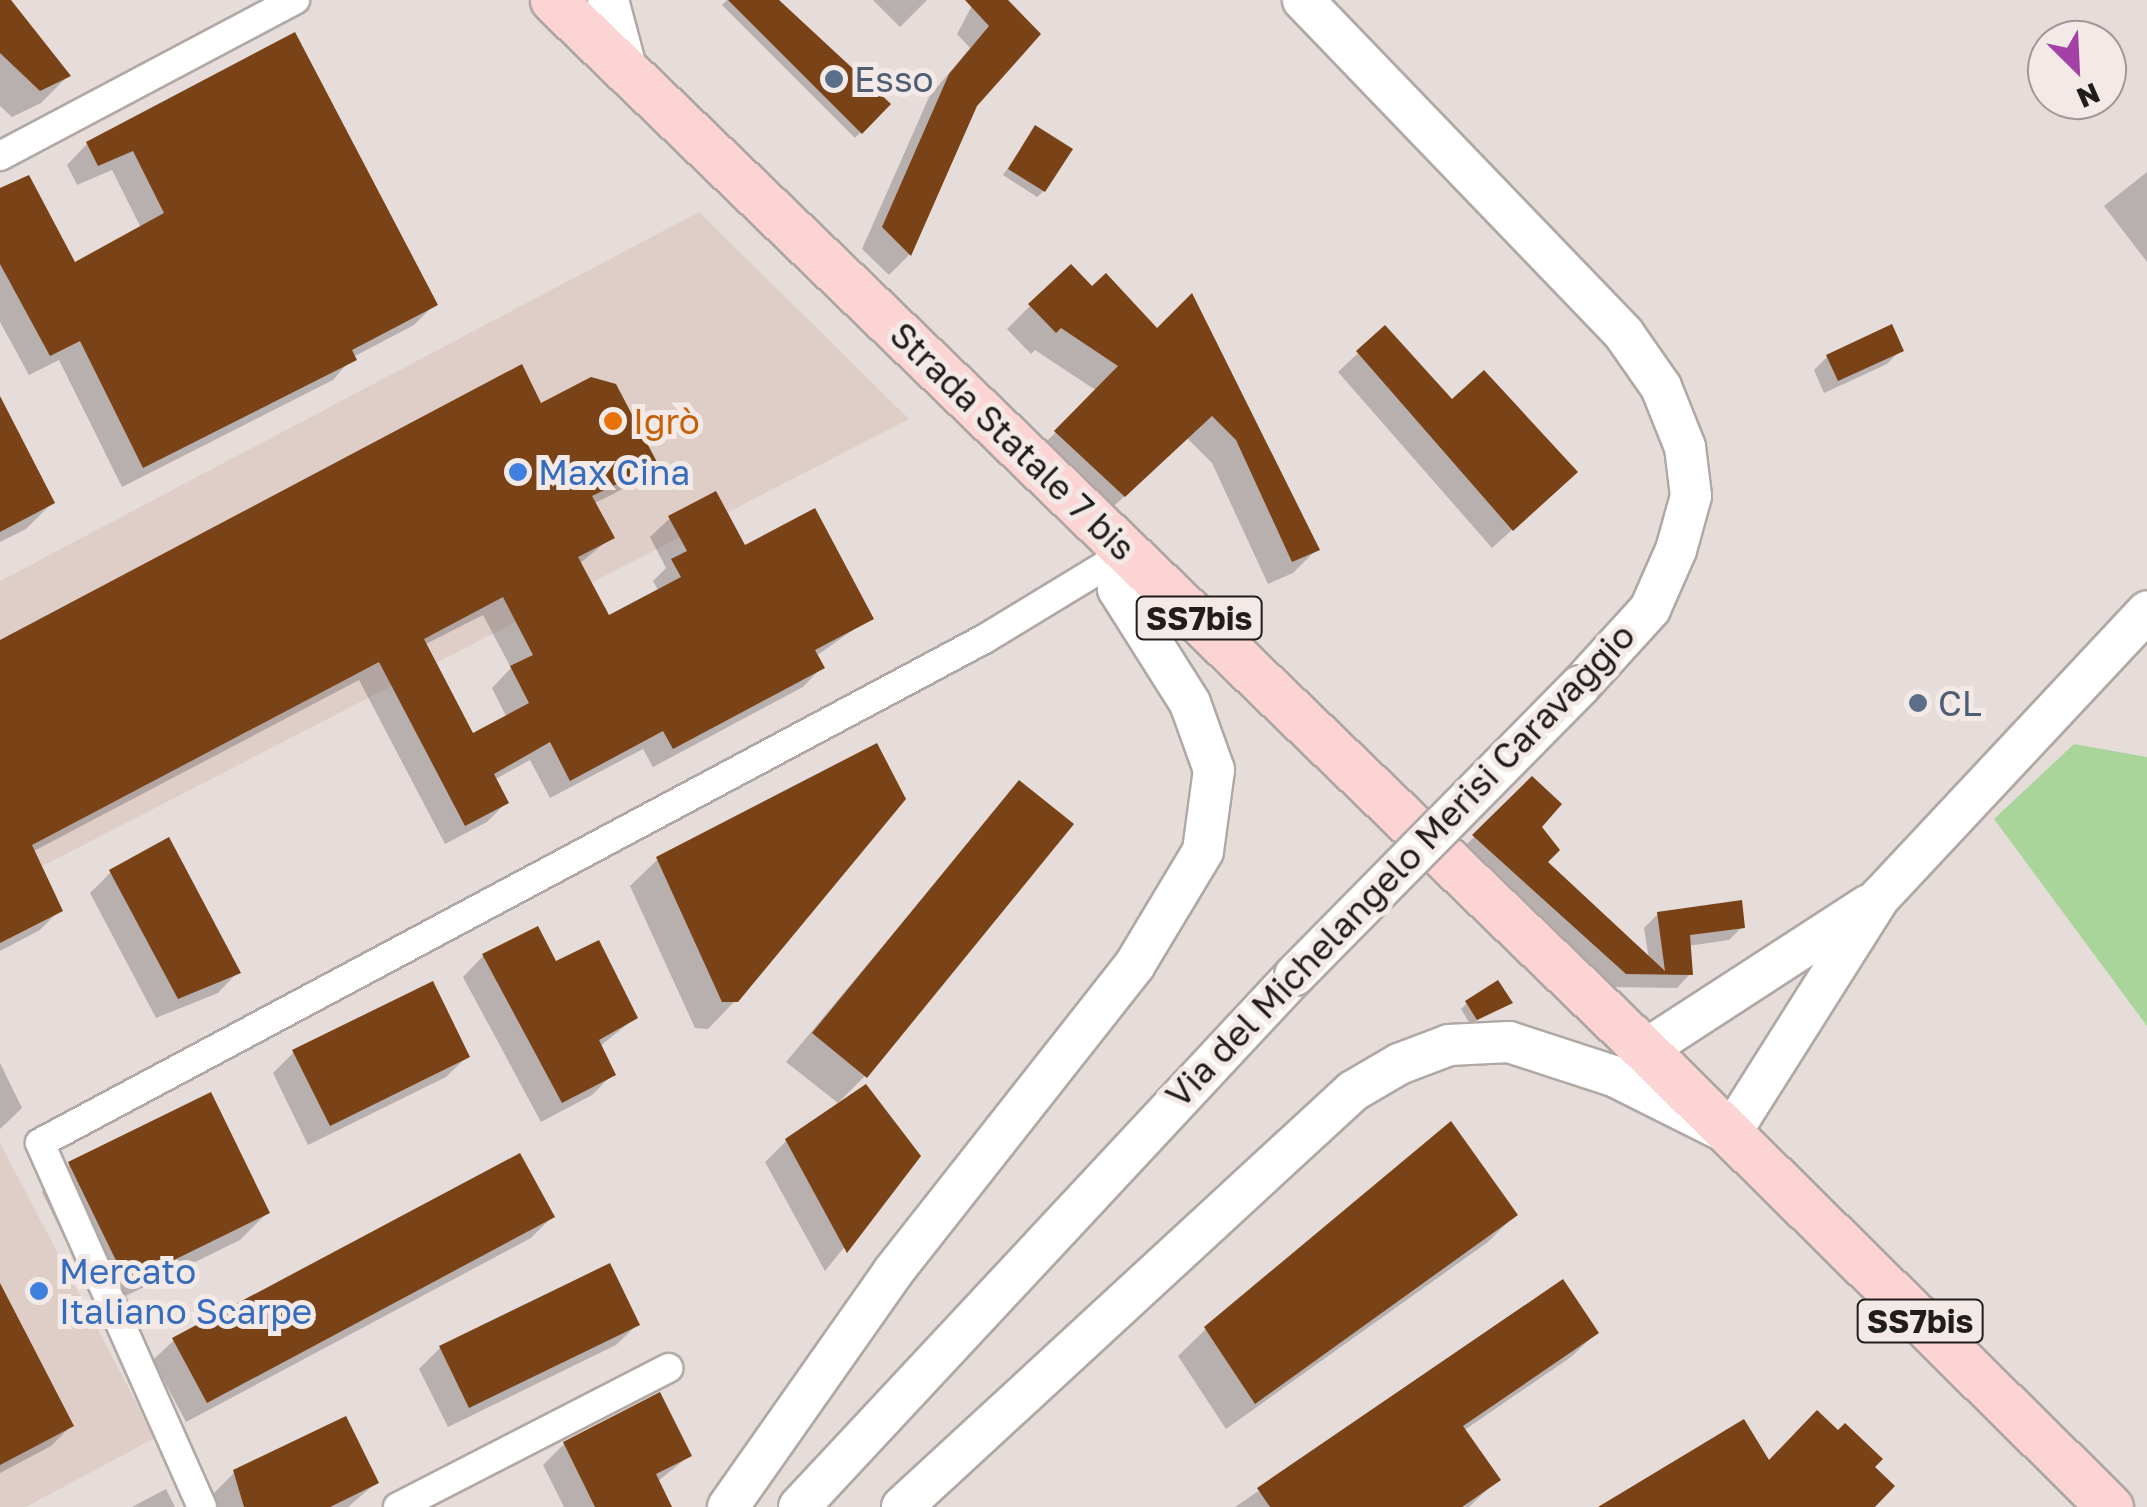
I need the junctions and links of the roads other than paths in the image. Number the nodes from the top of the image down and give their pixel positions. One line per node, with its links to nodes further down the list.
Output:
1 (295, 0): 6 (street)
2 (553, 0): 5 (main road, Strada Statale 7 bis / SS7bis)
3 (608, 0): 5 (street)
4 (1303, 0): 16 (street, Via del Michelangelo Merisi Caravaggio, bridge)
5 (628, 75): 7 (main road, Strada Statale 7 bis / SS7bis)
6 (0, 156)
7 (1129, 551): 10 (main road, Strada Statale 7 bis / SS7bis); 13 (street); 15 (street)
8 (2147, 612): 9 (street)
9 (1880, 897): 10 (street); 11 (street)
10 (1645, 1050): 11 (main road, SS7bis)
11 (1730, 1134): 17 (street); 18 (main road, SS7bis)
12 (668, 1368): 14 (street)
13 (202, 1507)
14 (398, 1507)
15 (728, 1507)
16 (799, 1507)
17 (902, 1507)
18 (2110, 1507)

